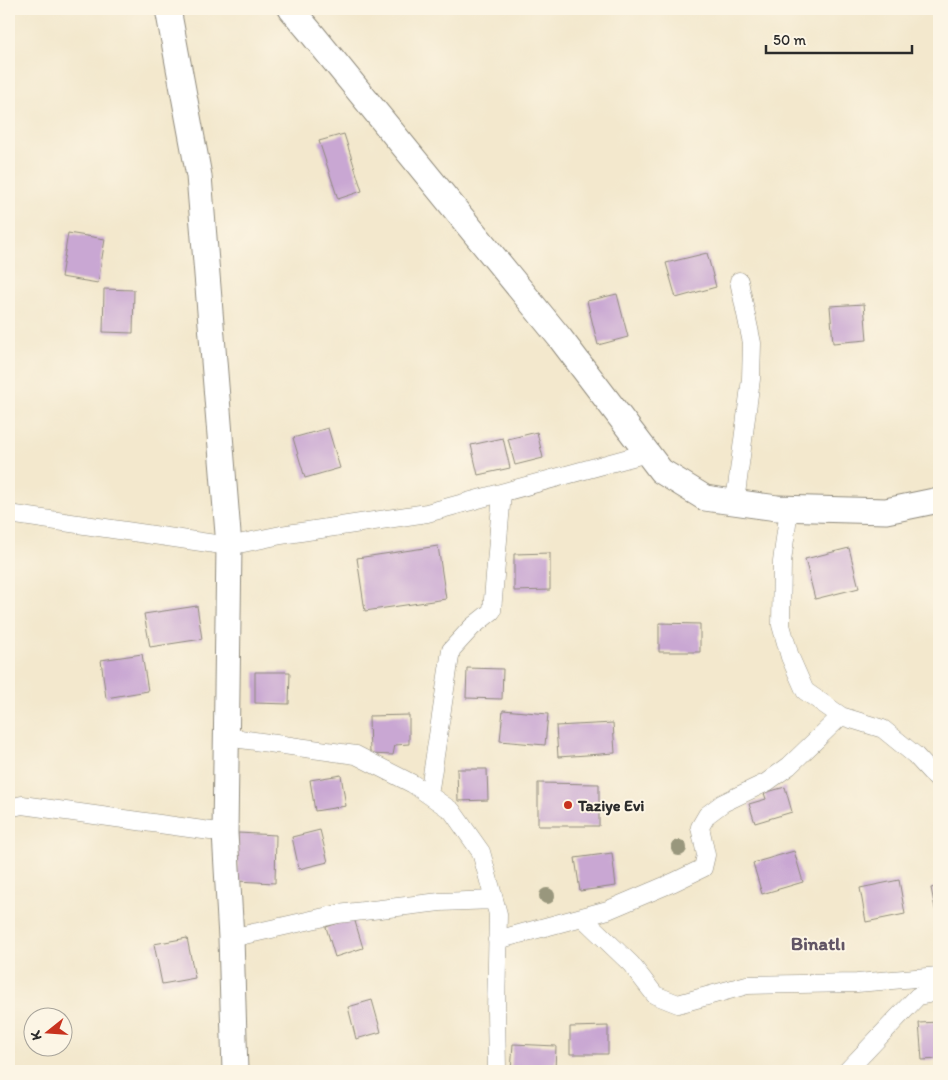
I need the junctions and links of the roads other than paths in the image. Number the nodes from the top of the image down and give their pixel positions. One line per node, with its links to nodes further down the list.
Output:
1 (168, 9): 10 (street)
2 (291, 9): 4 (street)
3 (739, 281): 7 (street)
4 (647, 453): 5 (street); 7 (street)
5 (502, 493): 10 (street); 14 (street)
6 (939, 500): 8 (street)
7 (735, 502): 8 (street)
8 (789, 508): 11 (street)
9 (9, 514): 10 (street)
10 (229, 546): 12 (street)
11 (841, 716): 13 (street); 18 (street)
12 (226, 737): 14 (street); 16 (street)
13 (939, 780)
14 (429, 795): 17 (street)
15 (9, 808): 16 (street)
16 (225, 833): 19 (street)
17 (494, 900): 19 (street); 20 (street)
18 (582, 917): 20 (street); 21 (street)
19 (231, 938): 23 (street)
20 (497, 940): 24 (street)
21 (939, 976)
22 (939, 992): 25 (street)
23 (235, 1071)
24 (496, 1071)
25 (847, 1071)

